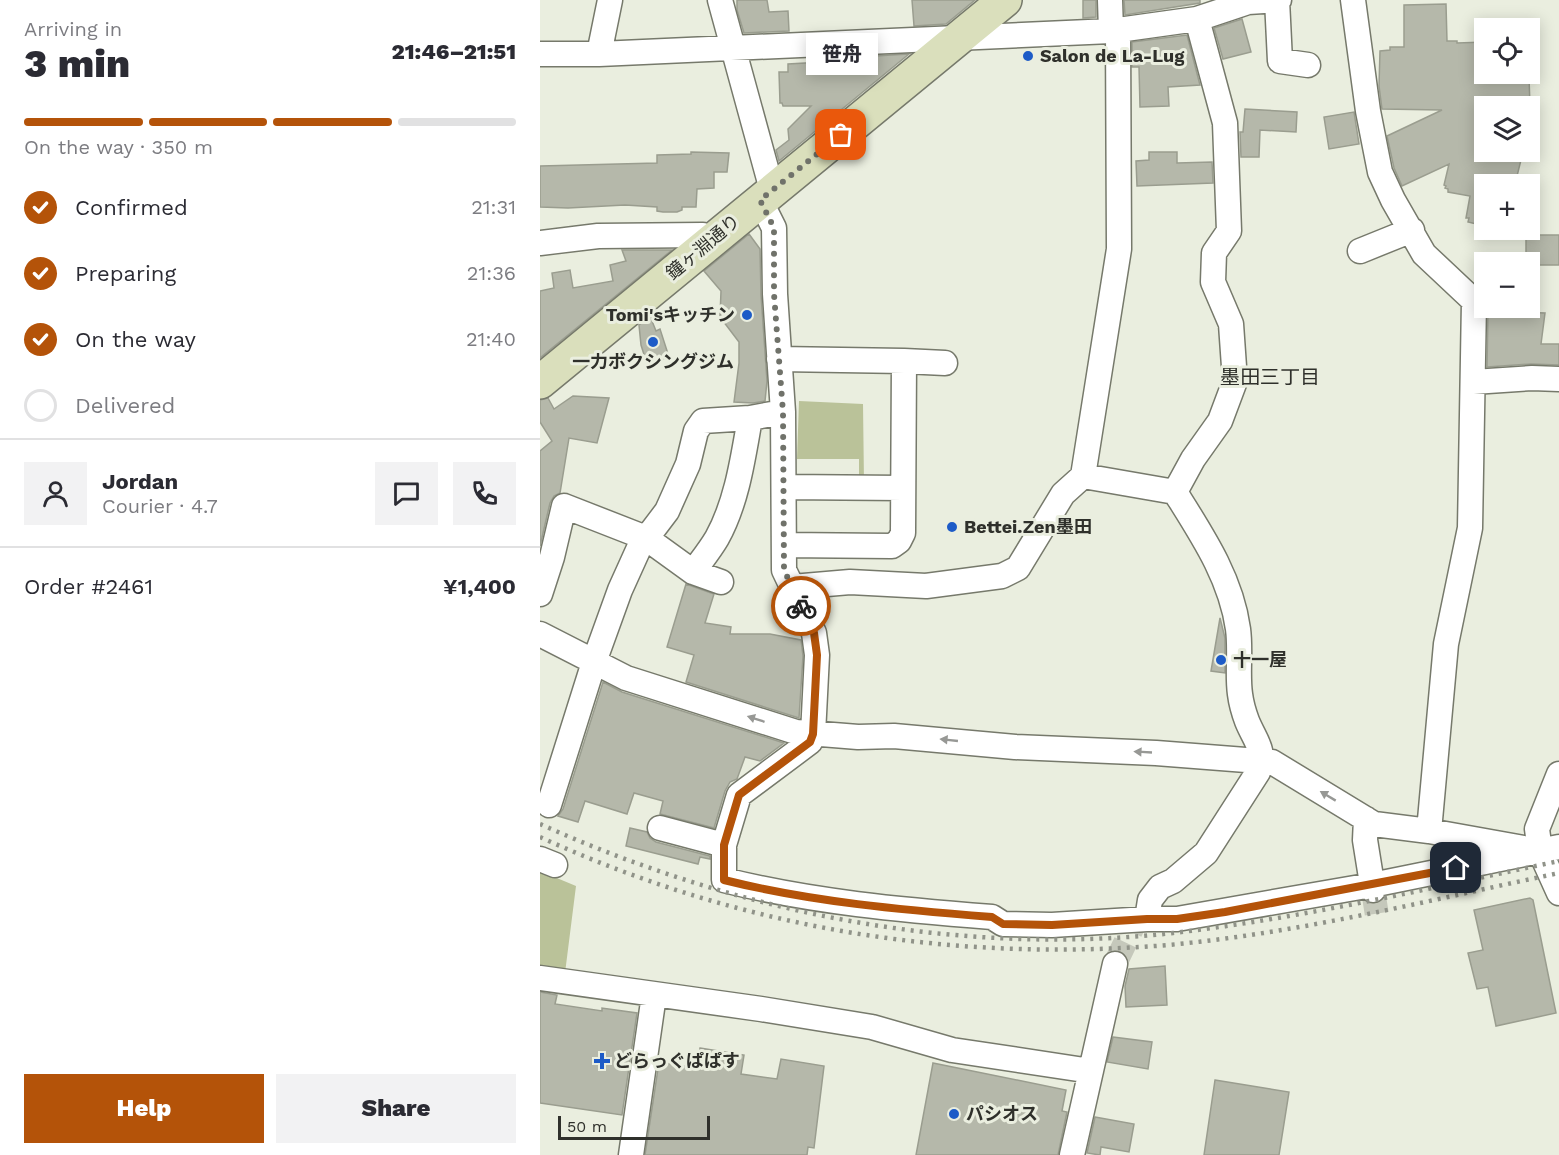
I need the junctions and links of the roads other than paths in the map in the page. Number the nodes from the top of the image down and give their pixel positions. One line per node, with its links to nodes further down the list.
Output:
1 (610, 0): 12 (street)
2 (720, 0): 10 (street)
3 (1005, 0): 9 (main road, 鐘ヶ淵通り)
4 (1110, 0): 8 (street)
5 (1278, 0): 7 (street); 13 (street)
6 (1353, 0): 15 (street)
7 (1206, 11): 8 (street); 30 (street)
8 (1114, 31): 9 (street); 27 (street)
9 (961, 37): 10 (street); 14 (main road, 鐘ヶ淵通り)
10 (733, 48): 12 (street); 14 (street)
11 (540, 54): 12 (street)
12 (599, 54)
13 (1308, 65)
14 (766, 195): 16 (main road, 鐘ヶ淵通り); 19 (street)
15 (1412, 230): 18 (street); 24 (street)
16 (709, 242): 17 (street); 23 (main road, 鐘ヶ淵通り)
17 (540, 243)
18 (1360, 251)
19 (779, 358): 20 (street); 25 (street)
20 (904, 361): 21 (street); 29 (street)
21 (945, 363)
22 (1559, 379): 24 (street)
23 (540, 382)
24 (1473, 382): 45 (street)
25 (783, 412): 26 (street); 28 (street)
26 (750, 418): 31 (street); 33 (street)
27 (1083, 476): 30 (street); 35 (street)
28 (784, 487): 29 (street); 32 (street)
29 (903, 488): 32 (street)
30 (1175, 492): 40 (street)
31 (646, 538): 33 (street); 36 (street); 38 (street)
32 (784, 545): 35 (street)
33 (693, 572): 34 (street)
34 (721, 582)
35 (792, 587): 39 (street)
36 (540, 594)
37 (540, 634): 38 (street)
38 (594, 662): 39 (street, one-way to 38); 42 (street)
39 (813, 734): 40 (street, one-way to 39); 46 (street)
40 (1262, 761): 43 (street, one-way to 40); 50 (street)
41 (1559, 774): 47 (street)
42 (549, 806)
43 (1366, 819): 45 (street); 48 (street)
44 (660, 828): 46 (street)
45 (1429, 831): 47 (street)
46 (724, 845): 50 (street)
47 (1550, 849): 48 (street); 49 (street)
48 (1373, 888): 50 (street)
49 (1559, 893)
50 (1147, 919)
51 (1115, 964): 54 (street)
52 (540, 978): 53 (street)
53 (654, 995): 54 (street); 55 (street)
54 (1091, 1071): 56 (street)
55 (631, 1155)
56 (1072, 1155)

